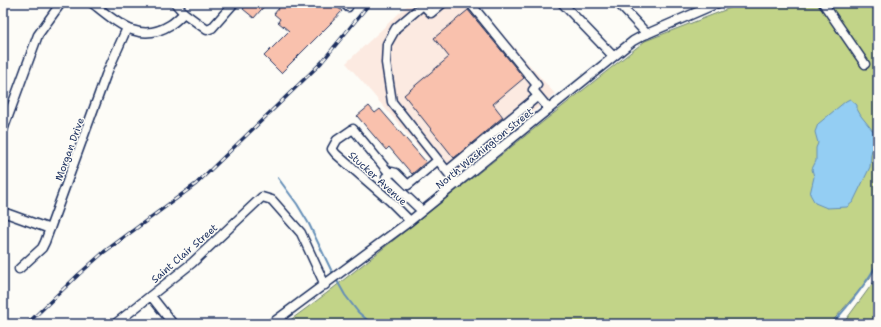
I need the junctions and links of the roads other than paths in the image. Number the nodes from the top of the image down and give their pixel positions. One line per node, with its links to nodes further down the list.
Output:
1 (62, 3): 18 (street)
2 (92, 3): 12 (street)
3 (175, 3): 11 (street)
4 (234, 3): 11 (street)
5 (443, 3): 19 (street)
6 (470, 3): 16 (street)
7 (618, 3): 13 (street)
8 (718, 3): 13 (street, North Washington Street)
9 (824, 3): 15 (street)
10 (562, 4): 14 (street)
11 (184, 13): 12 (street)
12 (127, 28): 28 (street, Morgan Drive)
13 (647, 34): 14 (street, North Washington Street)
14 (613, 56): 17 (street, North Washington Street)
15 (865, 64)
16 (538, 96): 17 (street); 20 (street)
17 (549, 109): 23 (street, North Washington Street)
18 (3, 130)
19 (438, 160): 20 (street); 21 (street)
20 (447, 171): 23 (street)
21 (390, 174): 22 (street); 24 (street, Stucker Avenue)
22 (392, 183): 24 (street); 26 (street)
23 (456, 184): 26 (street, North Washington Street)
24 (382, 194): 27 (street, Stucker Avenue)
25 (3, 212): 28 (street)
26 (422, 212): 27 (street, North Washington Street)
27 (410, 221): 30 (street, North Washington Street)
28 (50, 229): 29 (street, Morgan Drive)
29 (19, 269)
30 (325, 285): 31 (street, Saint Clair Street); 34 (street, North Washington Street)
31 (151, 296): 32 (street, Saint Clair Street); 33 (street)
32 (115, 324)
33 (173, 324)
34 (271, 324)

